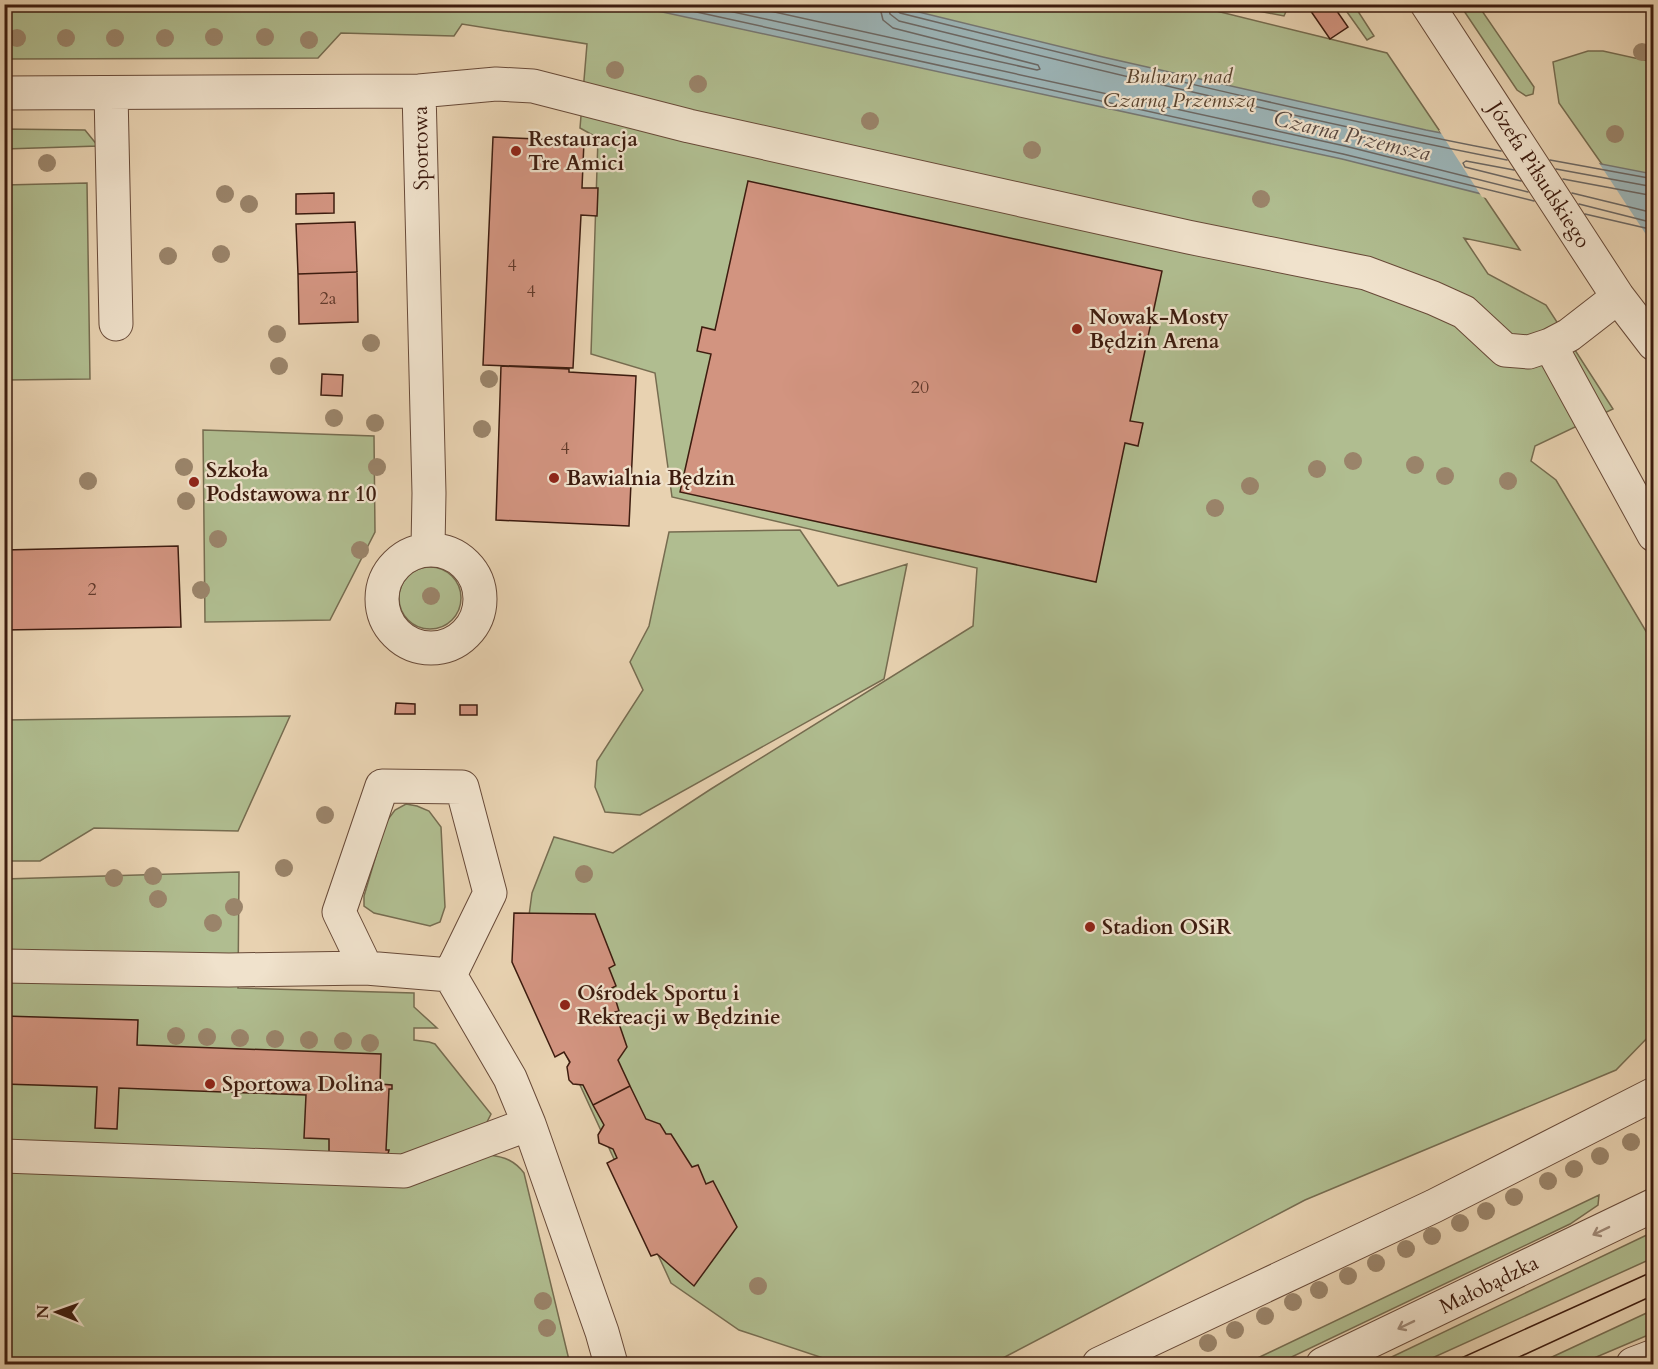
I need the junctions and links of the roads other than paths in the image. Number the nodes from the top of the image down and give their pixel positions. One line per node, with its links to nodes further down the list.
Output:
1 (1427, 4): 5 (street, Józefa Piłsudskiego)
2 (419, 91): 4 (street, Sportowa); 8 (street); 10 (street, Sportowa)
3 (4, 93): 4 (street, Sportowa)
4 (111, 93): 6 (street)
5 (1618, 297): 7 (street, Józefa Piłsudskiego); 8 (street)
6 (116, 324)
7 (1653, 344)
8 (1550, 345): 9 (street)
9 (1653, 535)
10 (428, 548)
11 (4, 966): 12 (street)
12 (366, 968): 13 (street); 13 (street)
13 (450, 975): 15 (street)
14 (1653, 1094): 20 (street)
15 (529, 1124): 16 (street); 19 (street)
16 (4, 1156)
17 (1653, 1205): 21 (street, Małobądzka, one-way to 21)
18 (1653, 1356): 22 (street)
19 (610, 1365)
20 (1099, 1365)
21 (1323, 1365)
22 (1633, 1365)

